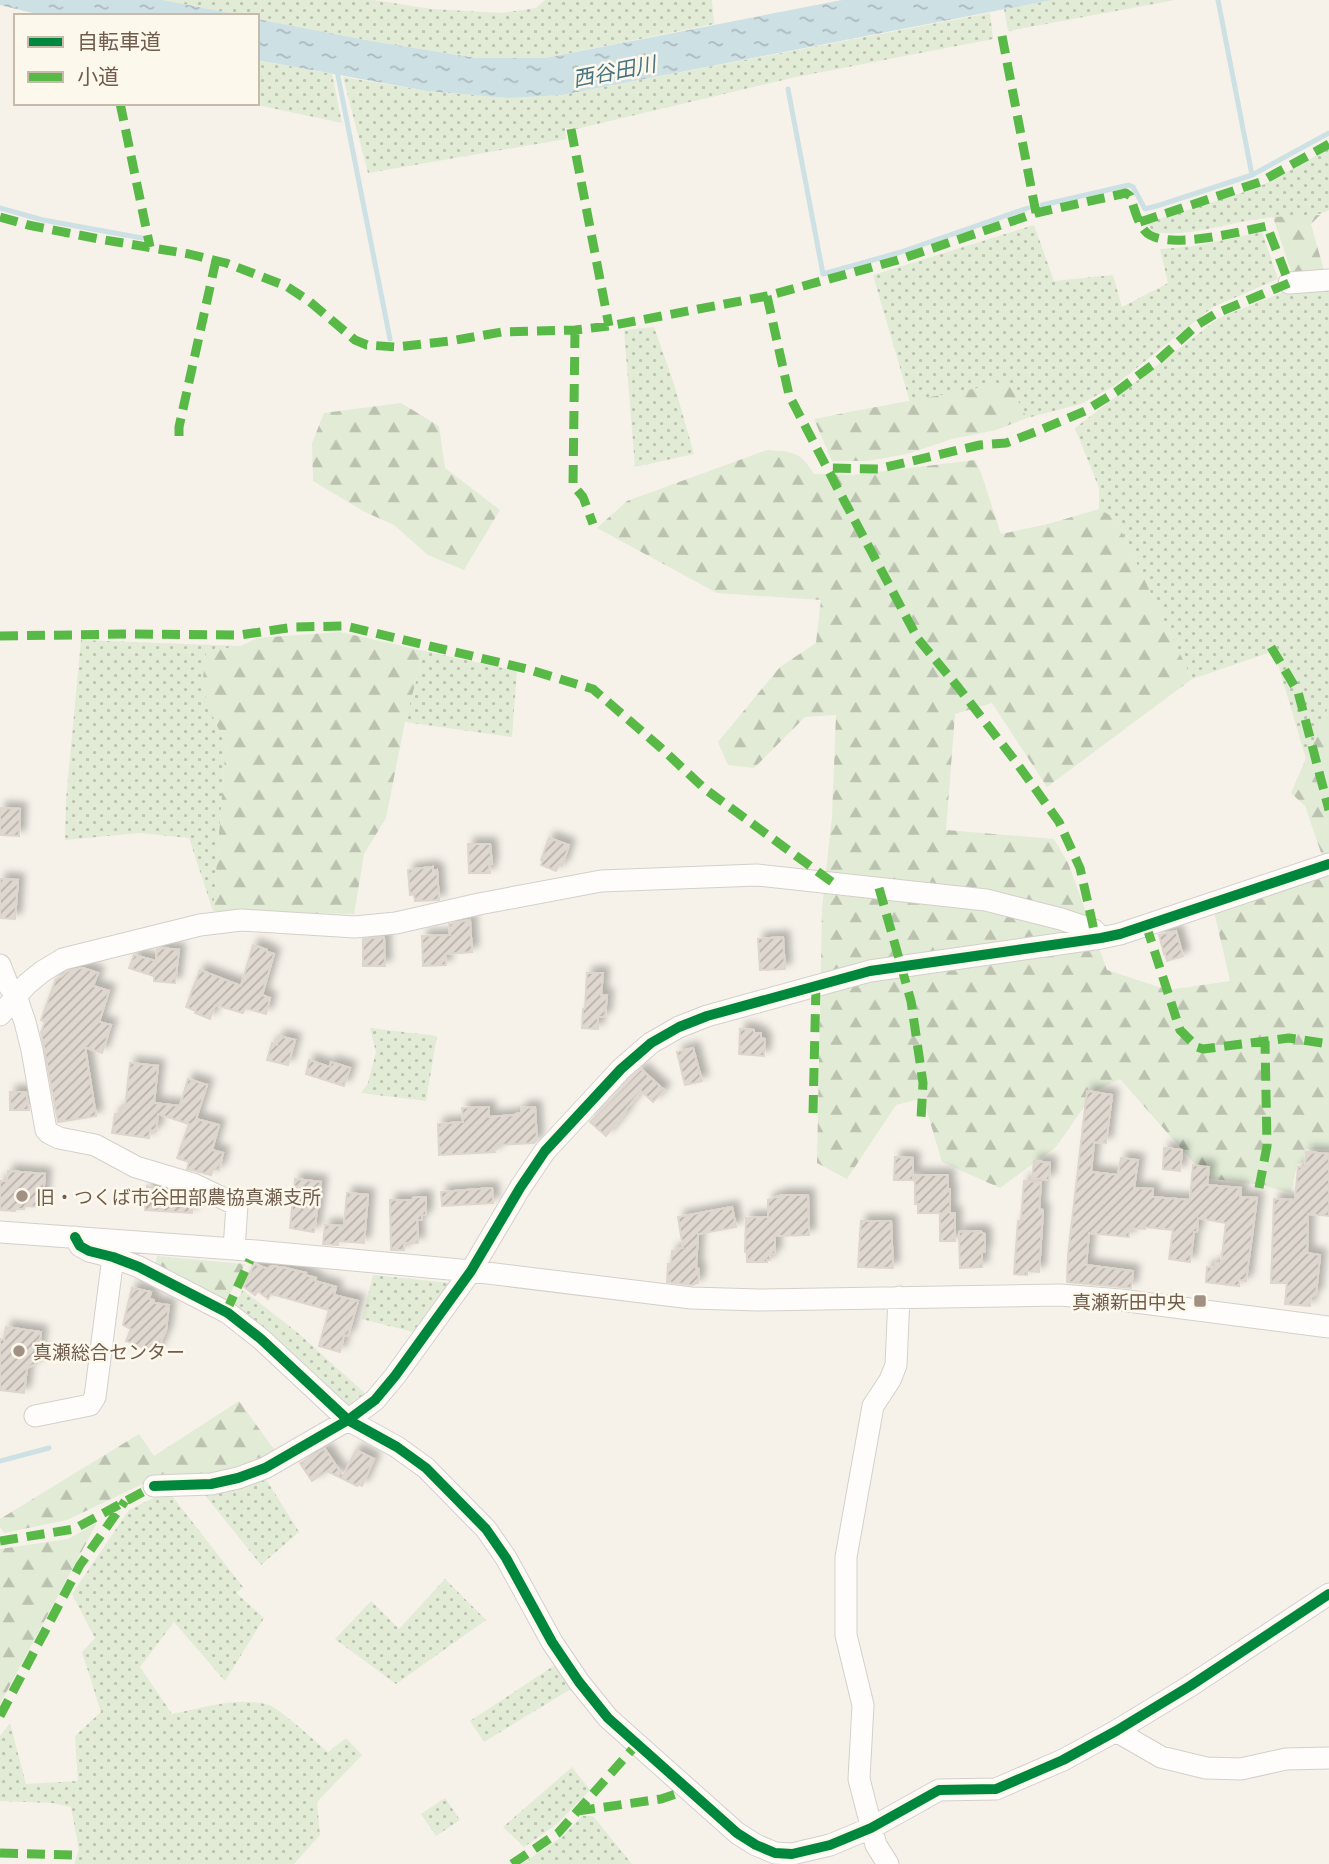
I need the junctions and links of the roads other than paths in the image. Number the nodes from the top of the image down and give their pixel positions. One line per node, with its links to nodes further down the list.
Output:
1 (1329, 280): 2 (street)
2 (1289, 283)
3 (1329, 864): 4 (street)
4 (1101, 938): 6 (street); 12 (street)
5 (0, 965): 6 (street)
6 (16, 996): 7 (street); 10 (street)
7 (0, 1015)
8 (0, 1233): 9 (street)
9 (75, 1237): 10 (street); 11 (street)
10 (234, 1249): 12 (street)
11 (113, 1257): 15 (street); 16 (street)
12 (471, 1271): 13 (street); 16 (street)
13 (899, 1297): 14 (street); 21 (street)
14 (1329, 1327)
15 (35, 1416)
16 (348, 1420): 17 (street); 21 (street)
17 (154, 1486)
18 (1329, 1594): 19 (street)
19 (1116, 1731): 20 (street); 21 (street)
20 (1329, 1758)
21 (870, 1828): 22 (street)
22 (888, 1864)

